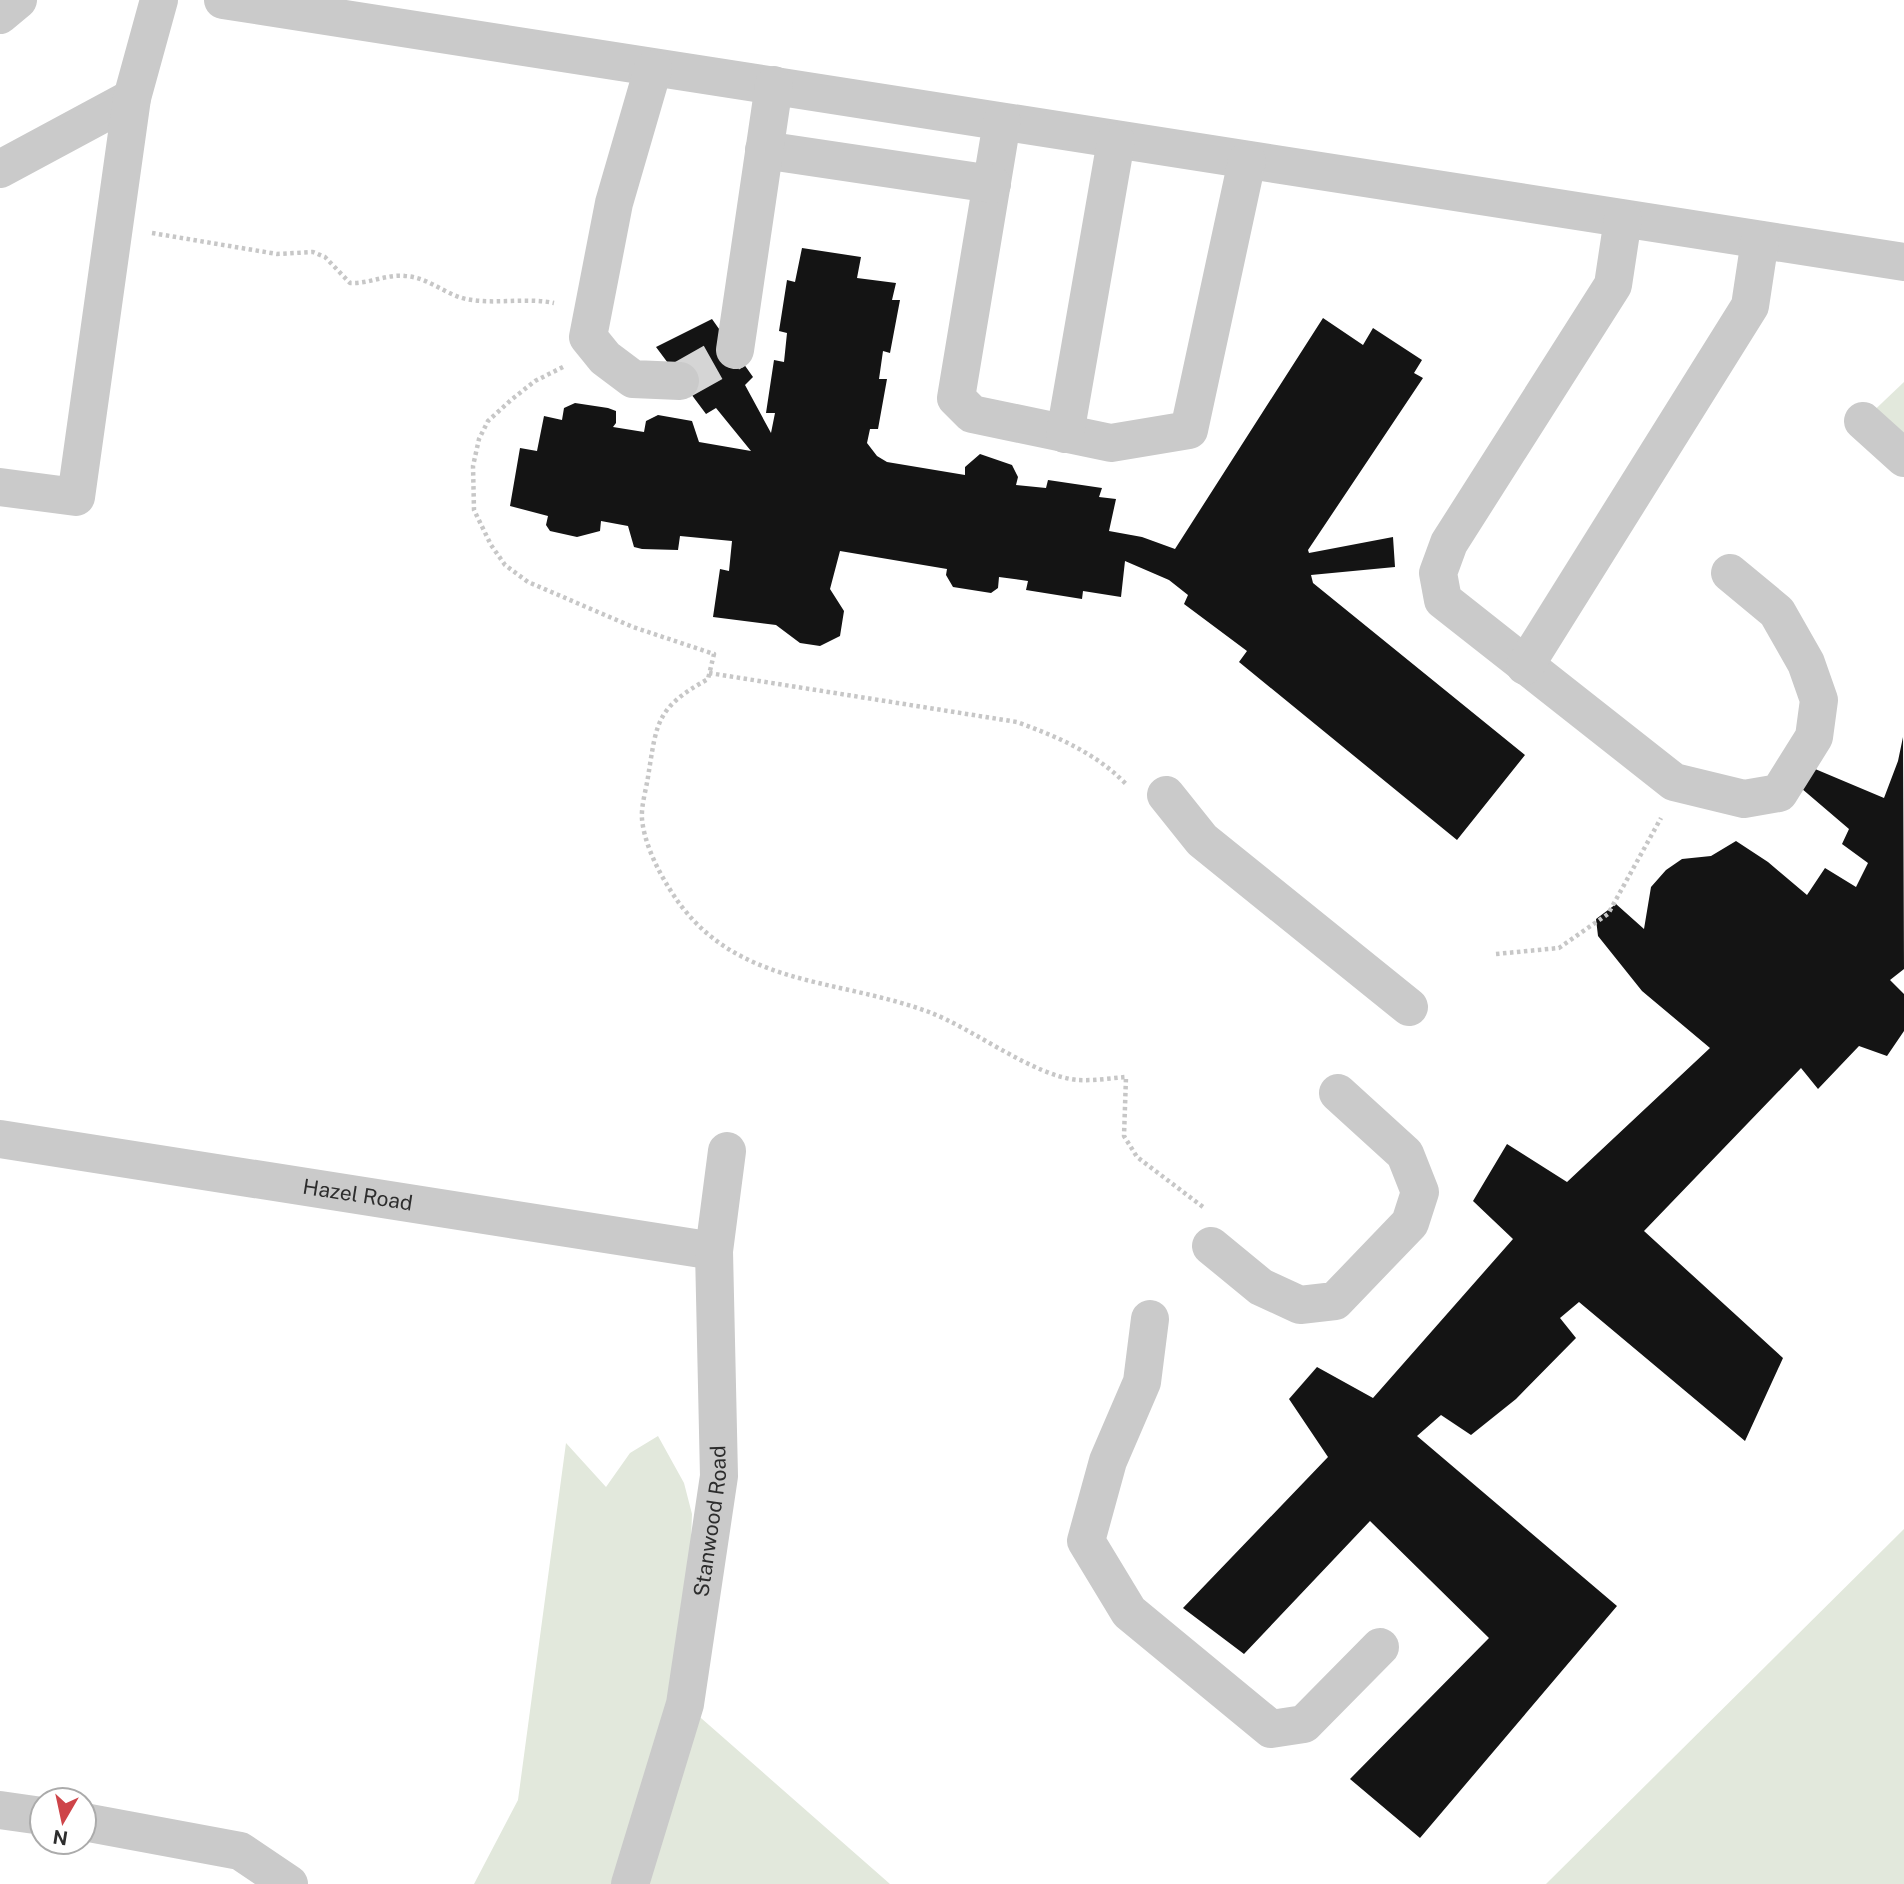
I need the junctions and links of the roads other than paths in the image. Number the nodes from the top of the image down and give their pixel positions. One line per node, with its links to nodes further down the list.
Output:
1 (18, 0): 4 (street)
2 (159, 0): 7 (street)
3 (223, 0): 5 (street)
4 (0, 15)
5 (653, 69): 6 (street); 18 (street)
6 (774, 85): 8 (street); 10 (street)
7 (132, 98): 12 (street); 22 (street)
8 (1002, 122): 9 (street); 13 (street)
9 (1116, 141): 11 (street); 20 (street)
10 (764, 150): 13 (street); 17 (street)
11 (1247, 161): 14 (street); 20 (street)
12 (0, 169)
13 (992, 184): 20 (street)
14 (1623, 219): 15 (street); 24 (street)
15 (1760, 240): 16 (street); 24 (street)
16 (1904, 262)
17 (735, 350)
18 (680, 381)
19 (1864, 421): 21 (street)
20 (1065, 434)
21 (1904, 458)
22 (0, 487)
23 (1730, 573): 24 (street)
24 (1525, 666)
25 (1166, 795): 26 (street)
26 (1409, 1007)
27 (1338, 1093): 30 (street)
28 (0, 1139): 31 (street, Hazel Road)
29 (727, 1150): 31 (street, Stanwood Road)
30 (1210, 1228)
31 (714, 1251): 38 (street, Stanwood Road)
32 (1150, 1319): 33 (street)
33 (1380, 1647)
34 (0, 1810): 35 (street)
35 (28, 1814)
36 (98, 1825): 37 (street)
37 (289, 1884)
38 (630, 1884)

